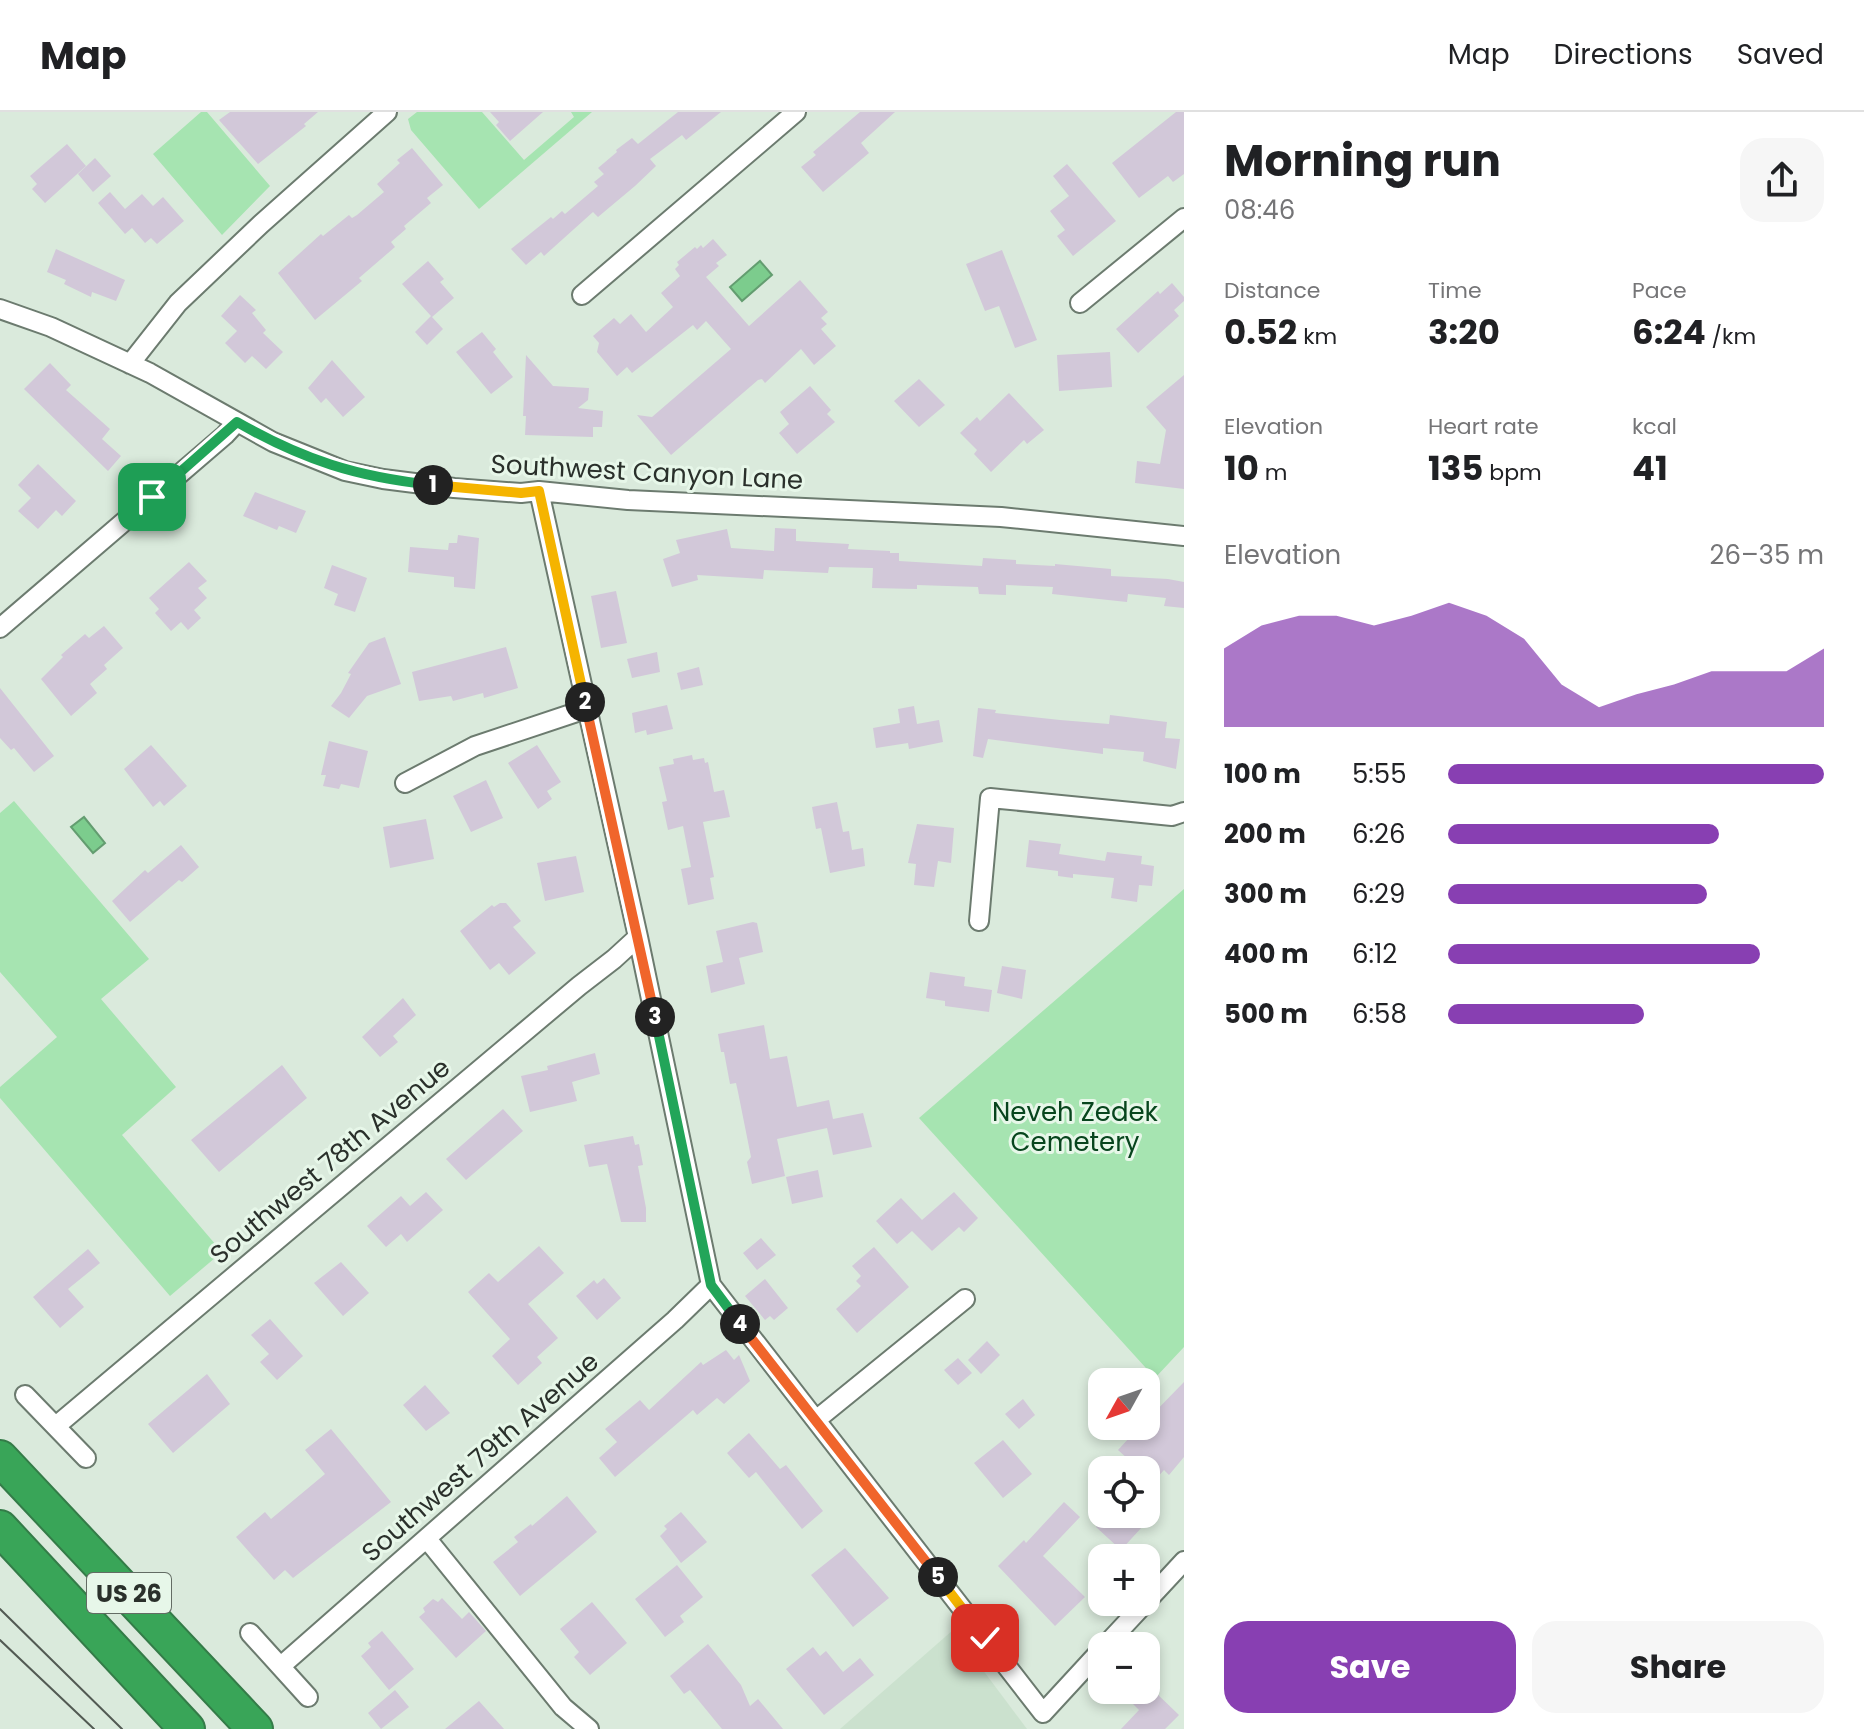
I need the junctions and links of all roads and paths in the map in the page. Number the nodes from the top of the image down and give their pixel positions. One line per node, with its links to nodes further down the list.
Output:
1 (387, 112): 7 (street)
2 (796, 112): 4 (street)
3 (1184, 218): 5 (street)
4 (582, 295)
5 (1080, 303)
6 (0, 309): 7 (street, Southwest Canyon Lane)
7 (130, 364): 8 (street, Southwest Canyon Lane)
8 (237, 422): 9 (street, Southwest Canyon Lane); 11 (street)
9 (539, 491): 10 (street, Southwest Canyon Lane); 12 (street)
10 (1184, 536)
11 (0, 628)
12 (586, 709): 13 (street); 16 (street)
13 (405, 783)
14 (1184, 812): 15 (street)
15 (979, 921)
16 (638, 937): 17 (street); 21 (street, Southwest 78th Avenue)
17 (711, 1285): 20 (street); 25 (street, Southwest 79th Avenue)
18 (965, 1299): 20 (street)
19 (25, 1395): 21 (street)
20 (816, 1420): 31 (street)
21 (56, 1426): 23 (street)
22 (0, 1458): 35 (highway, US 26)
23 (86, 1458)
24 (0, 1528): 34 (highway, US 26)
25 (427, 1539): 32 (street, Southwest 79th Avenue); 36 (street)
26 (1184, 1561): 27 (street)
27 (1160, 1587)
28 (1133, 1616): 29 (street)
29 (1117, 1632)
30 (250, 1633): 32 (street)
31 (1088, 1664)
32 (281, 1666): 33 (street)
33 (308, 1697)
34 (187, 1729)
35 (255, 1729)
36 (589, 1729)

